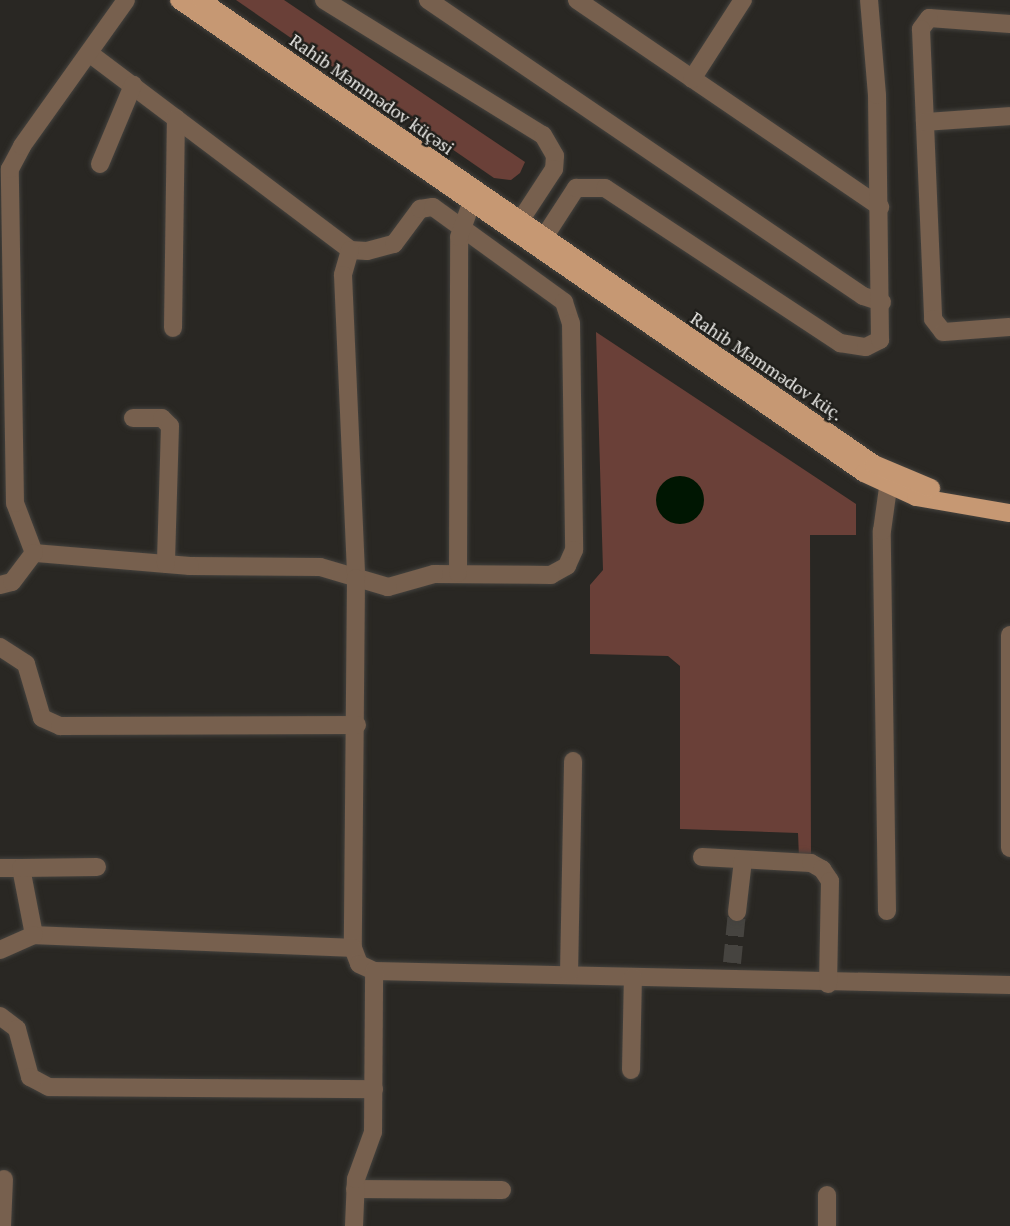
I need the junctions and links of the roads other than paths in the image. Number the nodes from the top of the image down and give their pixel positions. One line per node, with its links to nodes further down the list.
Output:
1 (126, 0): 10 (street)
2 (179, 0): 18 (main road)
3 (201, 0): 20 (main road, Rahib Məmmədov küçəsi)
4 (324, 0): 20 (street)
5 (428, 0): 24 (street)
6 (578, 0): 11 (street)
7 (743, 0): 11 (street)
8 (869, 0): 19 (street)
9 (1010, 24): 15 (street)
10 (89, 53): 12 (street); 16 (street)
11 (692, 79): 19 (street)
12 (133, 85): 14 (street); 17 (street)
13 (1010, 116): 15 (street)
14 (176, 118): 23 (street); 26 (street)
15 (925, 122): 25 (street)
16 (7, 153): 30 (street)
17 (100, 164)
18 (471, 204): 21 (street); 28 (main road)
19 (880, 207): 24 (street)
20 (520, 221): 22 (main road, Rahib Məmmədov küç.)
21 (461, 227): 23 (street); 34 (street); 34 (street)
22 (543, 239): 24 (street); 28 (main road, Rahib Məmmədov küç.)
23 (349, 250): 35 (street)
24 (882, 302)
25 (1010, 327)
26 (173, 328)
27 (133, 418): 33 (street)
28 (890, 481): 29 (main road, Rahib Məmmədov küç.); 31 (main road); 47 (street)
29 (1010, 501)
30 (7, 503): 32 (street)
31 (1010, 513)
32 (34, 553): 33 (street); 36 (street)
33 (166, 564): 35 (street)
34 (458, 573): 35 (street)
35 (356, 578): 39 (street)
36 (0, 585)
37 (1010, 635): 41 (street)
38 (0, 648): 39 (street)
39 (357, 725): 50 (street)
40 (573, 761): 53 (street)
41 (1010, 848)
42 (702, 858): 43 (street)
43 (743, 859): 48 (street); 55 (street)
44 (97, 867): 46 (street)
45 (0, 868): 46 (street)
46 (21, 868): 49 (street)
47 (887, 911)
48 (737, 912)
49 (34, 935): 50 (street); 51 (street)
50 (353, 948): 52 (street)
51 (0, 950)
52 (374, 971): 53 (street); 59 (street)
53 (569, 974): 54 (street)
54 (633, 977): 55 (street); 58 (street)
55 (828, 984): 56 (street)
56 (1010, 985)
57 (0, 1016): 59 (street)
58 (631, 1070)
59 (374, 1089): 61 (street)
60 (4, 1178): 64 (street)
61 (355, 1189): 62 (street); 65 (street)
62 (502, 1190)
63 (827, 1195): 66 (street)
64 (2, 1226)
65 (354, 1226)
66 (827, 1226)

